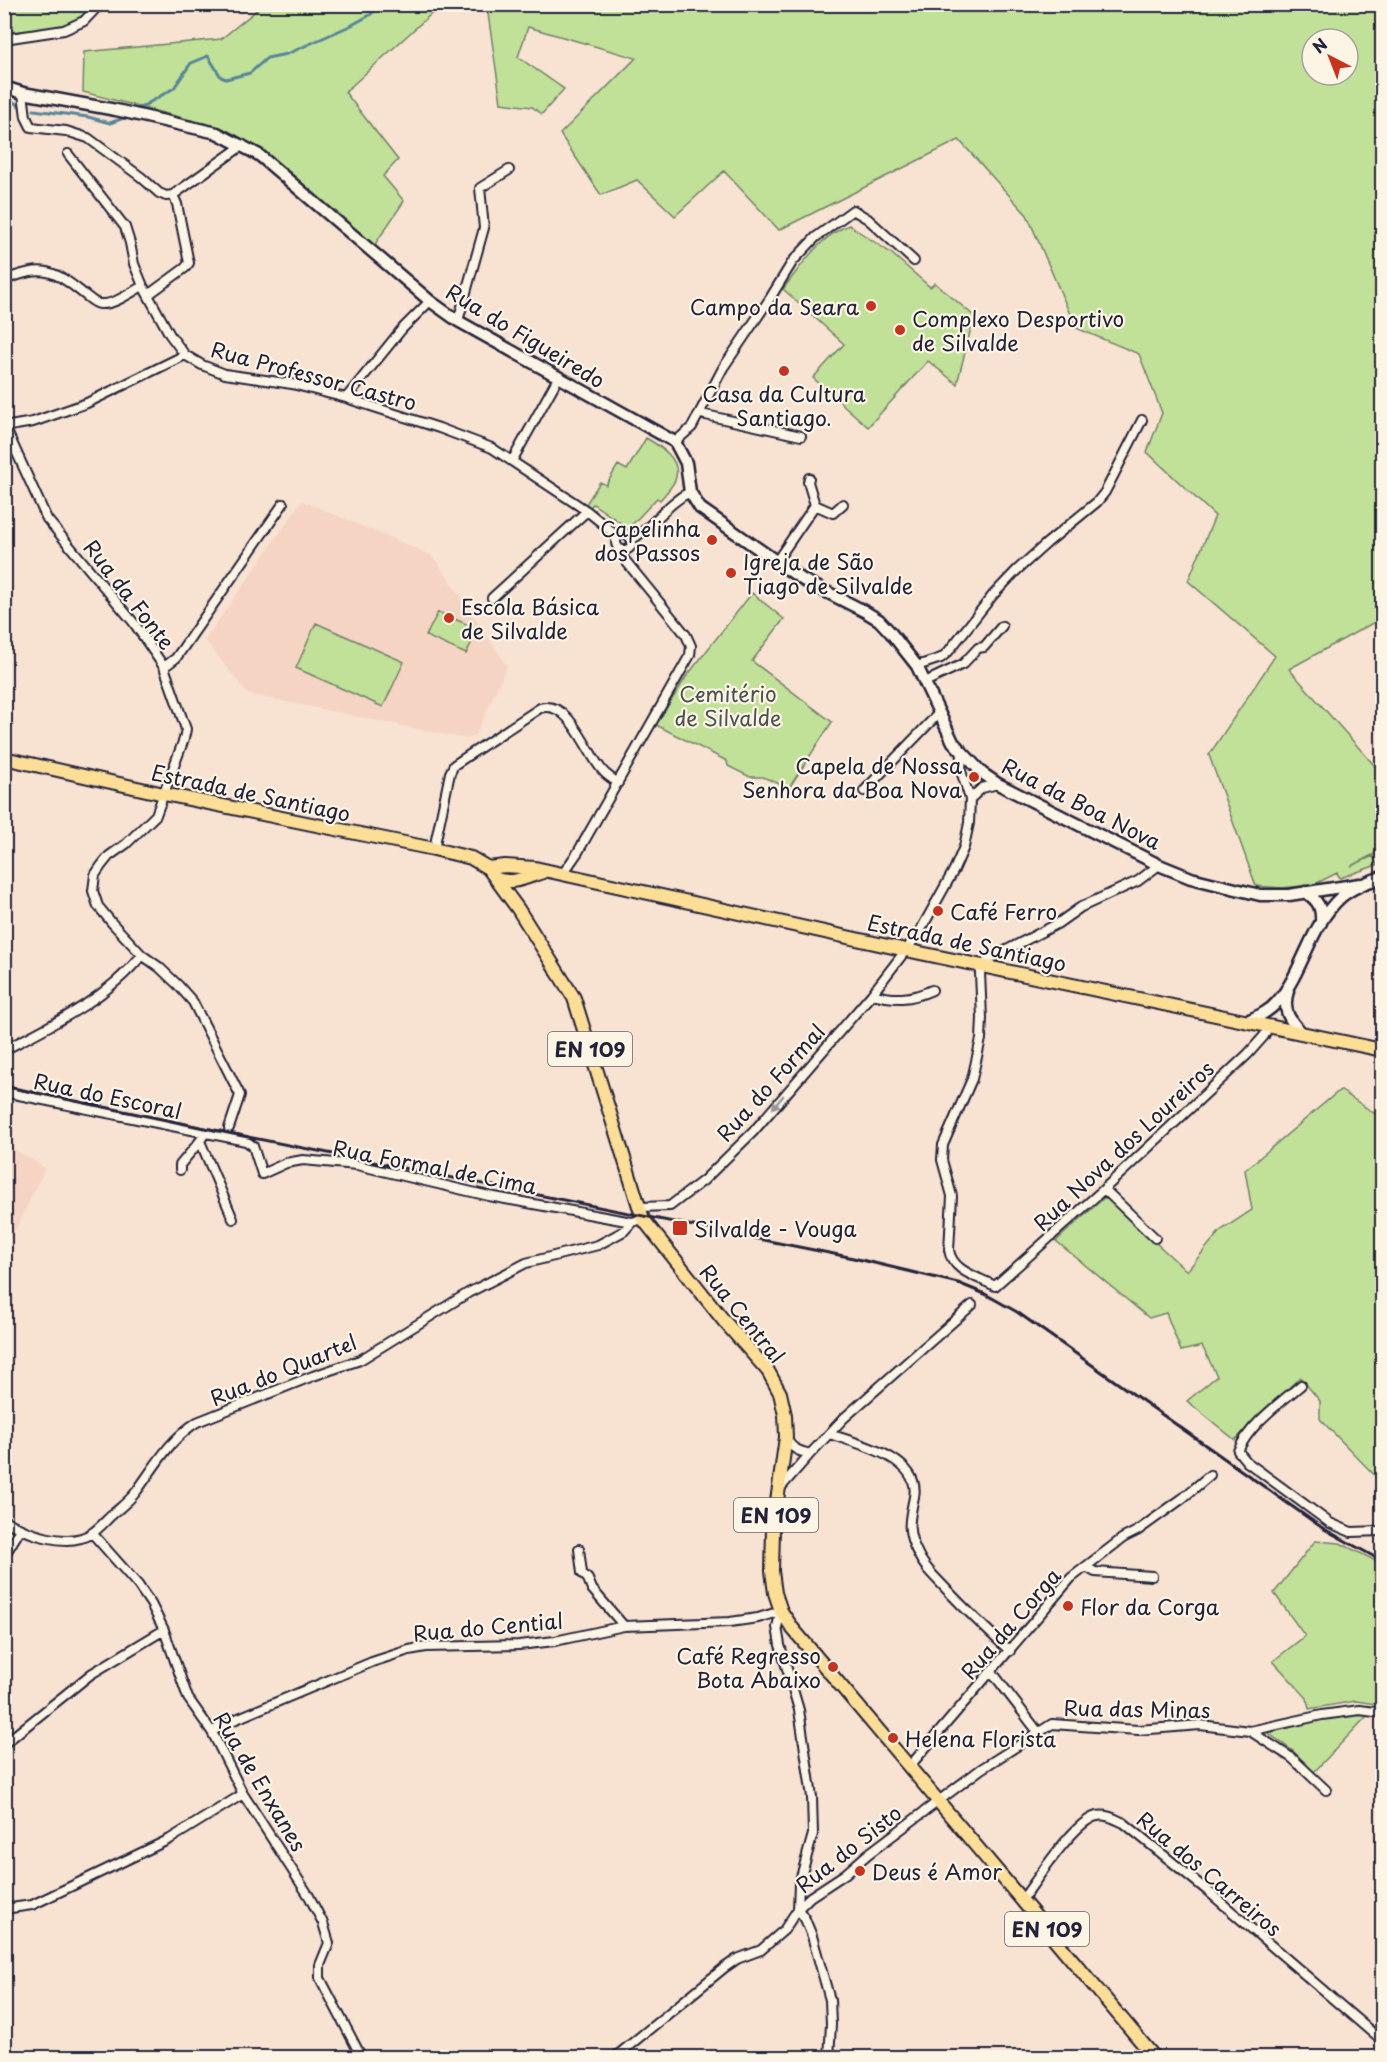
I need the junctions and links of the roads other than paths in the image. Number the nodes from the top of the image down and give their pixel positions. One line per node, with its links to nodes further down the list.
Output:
1 (100, 4): 2 (street)
2 (4, 39)
3 (4, 87): 4 (main road, Rua do Figueiredo)
4 (23, 93): 5 (main road, Rua do Figueiredo); 8 (street)
5 (243, 145): 8 (street); 13 (main road, Rua do Figueiredo)
6 (68, 154): 11 (street)
7 (510, 170): 14 (street)
8 (173, 195): 12 (street)
9 (914, 261): 18 (street)
10 (4, 280): 11 (street)
11 (143, 286): 12 (street)
12 (148, 295): 15 (street)
13 (430, 301): 14 (main road, Rua do Figueiredo); 17 (street)
14 (458, 321): 16 (main road, Rua do Figueiredo)
15 (185, 355): 17 (street, Rua Professor Castro); 20 (street)
16 (558, 378): 22 (main road, Rua do Figueiredo); 23 (street)
17 (346, 398): 23 (street, Rua Professor Castro)
18 (701, 414): 21 (street); 22 (street)
19 (1142, 420): 36 (street)
20 (4, 427): 37 (street, Rua da Fonte)
21 (801, 436)
22 (675, 442): 25 (main road)
23 (512, 461): 29 (street, Rua Professor Castro)
24 (809, 478): 28 (street)
25 (690, 492): 31 (street); 32 (main road, Rua da Boa Nova)
26 (283, 504): 37 (street)
27 (843, 504): 28 (street)
28 (815, 505): 32 (street)
29 (587, 511): 30 (street, Rua Professor Castro); 34 (street)
30 (618, 542): 31 (street); 31 (street); 33 (street, Rua Professor Castro)
31 (630, 543): 33 (street)
32 (776, 562): 36 (main road, Rua da Boa Nova)
33 (633, 568): 42 (street, Rua Professor Castro)
34 (492, 598)
35 (1002, 626): 38 (street)
36 (917, 666): 38 (main road, Rua da Boa Nova)
37 (164, 667): 45 (street, Rua da Fonte)
38 (925, 682): 39 (main road, Rua da Boa Nova)
39 (939, 713): 40 (main road, Rua da Boa Nova); 44 (street)
40 (962, 753): 43 (main road, Rua da Boa Nova); 46 (street)
41 (4, 758): 45 (main road, Estrada de Santiago)
42 (618, 783): 47 (street); 49 (street)
43 (998, 784): 46 (street); 48 (main road, Rua da Boa Nova)
44 (864, 791)
45 (164, 794): 47 (main road, Estrada de Santiago); 56 (street, Rua da Fonte)
46 (970, 799): 55 (street, Rua do Formal)
47 (434, 849): 51 (main road, Estrada de Santiago)
48 (1159, 866): 53 (main road, Rua da Boa Nova); 57 (street)
49 (562, 875): 51 (main road, Estrada de Santiago); 55 (main road, Estrada de Santiago)
50 (1383, 877): 52 (main road)
51 (503, 884): 73 (main road, Rua Central / EN 109)
52 (1360, 884): 53 (main road, Rua da Boa Nova); 54 (main road)
53 (1305, 892): 54 (main road)
54 (1321, 922): 60 (main road)
55 (906, 950): 57 (main road, Estrada de Santiago); 59 (street, Rua do Formal)
56 (142, 955): 64 (street); 67 (street, Rua da Fonte)
57 (983, 965): 61 (main road, Estrada de Santiago); 72 (street, Rua Nova dos Loureiros)
58 (932, 990): 59 (street)
59 (872, 994): 73 (street, Rua do Formal, one-way to 73)
60 (1282, 1006): 61 (main road); 62 (main road); 63 (main road)
61 (1247, 1021): 62 (main road, Estrada de Santiago)
62 (1269, 1026): 63 (main road, Estrada de Santiago); 72 (street, Rua Nova dos Loureiros)
63 (1302, 1033): 65 (main road, Estrada de Santiago)
64 (4, 1050)
65 (1383, 1050)
66 (4, 1092): 68 (street, Rua do Escoral)
67 (229, 1128)
68 (205, 1133): 69 (street, Rua do Escoral); 70 (street, Rua do Escoral)
69 (200, 1141): 71 (street, Rua do Escoral); 74 (street, Rua do Escoral)
70 (253, 1146): 75 (street, Rua Formal de Cima)
71 (180, 1170)
72 (1104, 1189): 76 (street)
73 (640, 1207): 75 (main road, Rua Central / EN 109)
74 (233, 1219)
75 (638, 1221): 80 (main road, Rua Central / EN 109); 87 (street, Rua do Quartel)
76 (1155, 1238)
77 (972, 1305): 79 (street)
78 (1301, 1385): 86 (street)
79 (829, 1434): 81 (street); 95 (street)
80 (786, 1437): 81 (street); 83 (main road, Rua Central / EN 109)
81 (810, 1454): 83 (street)
82 (1210, 1474): 90 (street, Rua da Corga)
83 (779, 1490): 92 (main road, Rua Central / EN 109)
84 (4, 1520): 85 (street)
85 (20, 1530): 87 (street); 89 (street)
86 (1383, 1531)
87 (92, 1533): 94 (street, Rua de Enxanes)
88 (579, 1550): 93 (street)
89 (4, 1556)
90 (1086, 1567): 91 (street); 95 (street, Rua da Corga)
91 (1152, 1576)
92 (782, 1611): 93 (street, Rua do Cential); 102 (main road, Rua Central / EN 109); 108 (street)
93 (624, 1626): 99 (street, Rua do Cential)
94 (164, 1630): 99 (street, Rua de Enxanes); 101 (street)
95 (1010, 1651): 96 (street, Rua da Corga)
96 (992, 1672): 100 (street); 102 (street, Rua da Corga)
97 (1383, 1713): 98 (street, Rua das Minas)
98 (1250, 1731): 100 (street, Rua das Minas); 103 (street, Rua das Minas)
99 (212, 1732): 104 (street, Rua de Enxanes)
100 (1038, 1732): 105 (street, Rua das Minas)
101 (4, 1744)
102 (909, 1767): 105 (main road, Rua Central / EN 109)
103 (1326, 1790)
104 (243, 1794): 107 (street); 110 (street, Rua de Enxanes)
105 (938, 1802): 106 (main road, EN 109); 108 (street, Rua do Sisto)
106 (1022, 1900): 109 (street, Rua dos Carreiros); 113 (main road, EN 109)
107 (4, 1905)
108 (798, 1909): 111 (street, Rua do Sisto); 112 (street)
109 (1383, 2041)
110 (362, 2058)
111 (614, 2058)
112 (829, 2058)
113 (1155, 2058)

